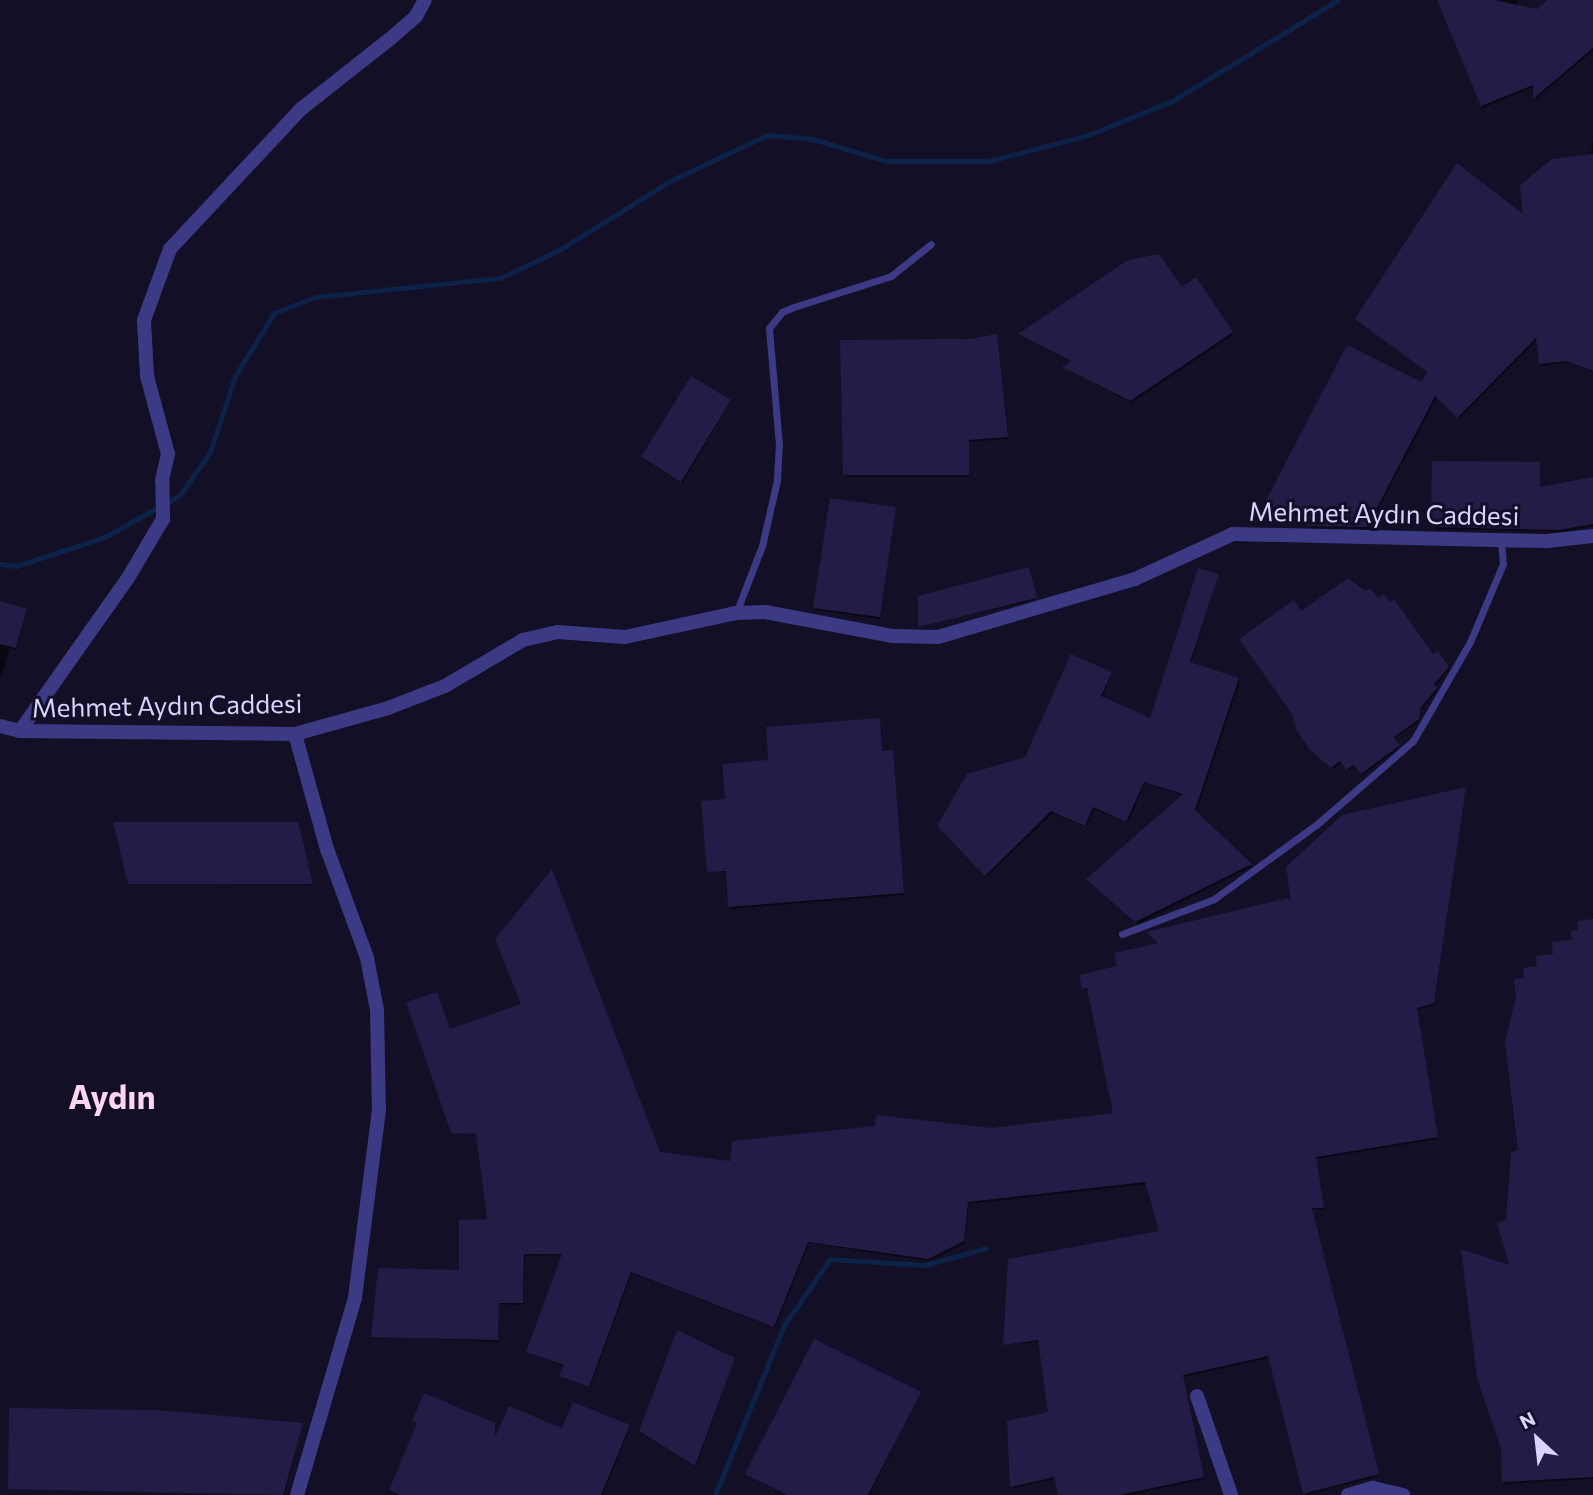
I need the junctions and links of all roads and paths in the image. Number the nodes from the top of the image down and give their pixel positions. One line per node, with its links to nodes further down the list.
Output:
1 (425, 0): 7 (street)
2 (931, 244): 5 (lane)
3 (1593, 536): 4 (street, Mehmet Aydın Caddesi)
4 (1501, 540): 5 (street, Mehmet Aydın Caddesi); 9 (lane)
5 (736, 613): 8 (street, Mehmet Aydın Caddesi)
6 (0, 726): 7 (street, Mehmet Aydın Caddesi)
7 (20, 731): 8 (street, Mehmet Aydın Caddesi)
8 (295, 734): 11 (street)
9 (1122, 934)
10 (1197, 1396): 12 (street)
11 (297, 1495)
12 (1231, 1495)
13 (1348, 1495): 14 (street)
14 (1403, 1495)

